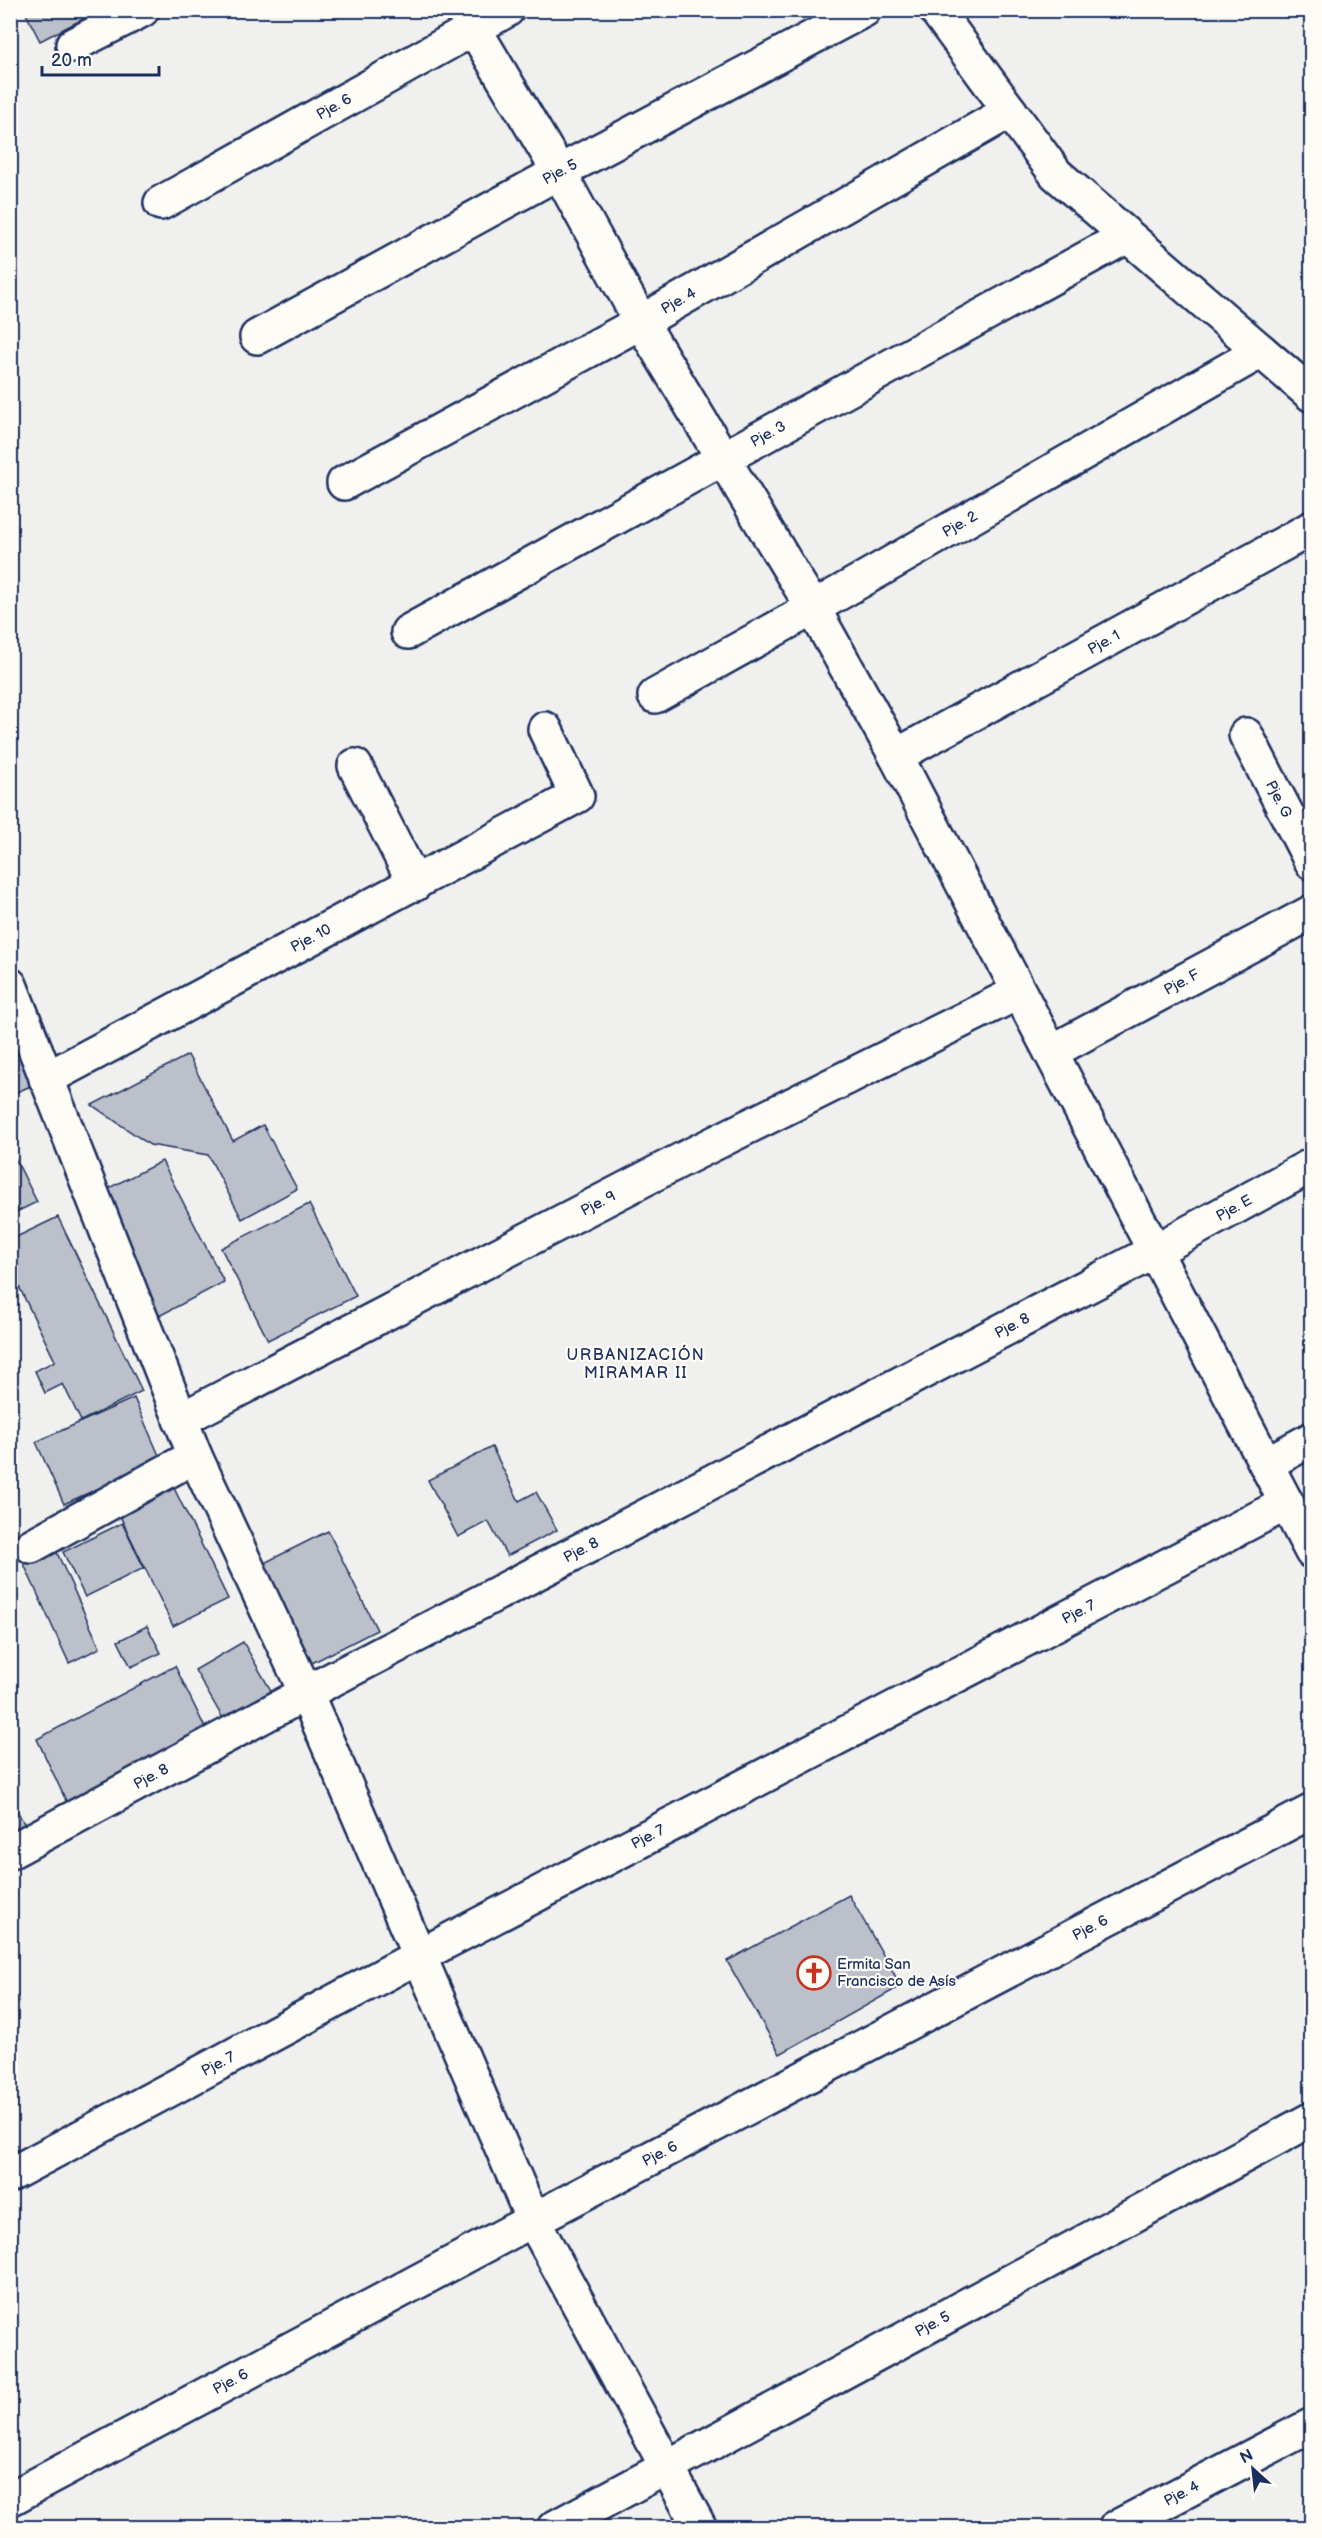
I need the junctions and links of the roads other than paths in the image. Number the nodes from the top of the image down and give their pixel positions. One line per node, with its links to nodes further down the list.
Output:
1 (142, 10): 6 (street)
2 (507, 10): 5 (street, Pje. 6)
3 (864, 10): 8 (street, Pje. 5)
4 (936, 10): 7 (street)
5 (469, 20): 8 (street); 9 (street, Pje. 6)
6 (74, 45)
7 (1010, 111): 10 (street); 11 (street, Pje. 4)
8 (559, 172): 11 (street); 12 (street, Pje. 5)
9 (161, 203)
10 (1127, 236): 13 (street); 15 (street, Pje. 3)
11 (641, 322): 15 (street); 16 (street, Pje. 4)
12 (256, 337)
13 (1261, 351): 14 (street); 18 (street, Pje. 2)
14 (1311, 395)
15 (723, 458): 18 (street); 19 (street, Pje. 3)
16 (344, 483)
17 (1311, 528): 23 (street, Pje. 1)
18 (813, 608): 20 (street, Pje. 2); 23 (street)
19 (408, 632)
20 (655, 696)
21 (545, 729): 26 (street, Pje. 10)
22 (1246, 735): 25 (street, Pje. G)
23 (896, 756): 29 (street)
24 (355, 766): 26 (street)
25 (1311, 864)
26 (415, 884): 31 (street, Pje. 10)
27 (1311, 912): 30 (street, Pje. F)
28 (10, 985): 31 (street)
29 (1020, 992): 30 (street); 34 (street, Pje. 9)
30 (1051, 1052): 33 (street)
31 (46, 1079): 34 (street)
32 (1311, 1166): 33 (street, Pje. E)
33 (1155, 1251): 37 (street); 41 (street, Pje. 8)
34 (180, 1420): 36 (street)
35 (1311, 1439): 37 (street)
36 (195, 1456): 39 (street); 41 (street)
37 (1266, 1464): 38 (street)
38 (1287, 1503): 40 (street); 44 (street, Pje. 7)
39 (31, 1546)
40 (1311, 1552)
41 (306, 1693): 43 (street, Pje. 8); 44 (street)
42 (1311, 1811): 47 (street, Pje. 6)
43 (10, 1852)
44 (419, 1956): 46 (street, Pje. 7); 47 (street)
45 (1311, 2119): 49 (street, Pje. 5)
46 (10, 2175)
47 (533, 2220): 49 (street); 50 (street, Pje. 6)
48 (1311, 2425): 53 (street, Pje. 4)
49 (669, 2467): 51 (street, Pje. 5); 52 (street)
50 (10, 2499)
51 (554, 2528)
52 (700, 2528)
53 (1115, 2528)

